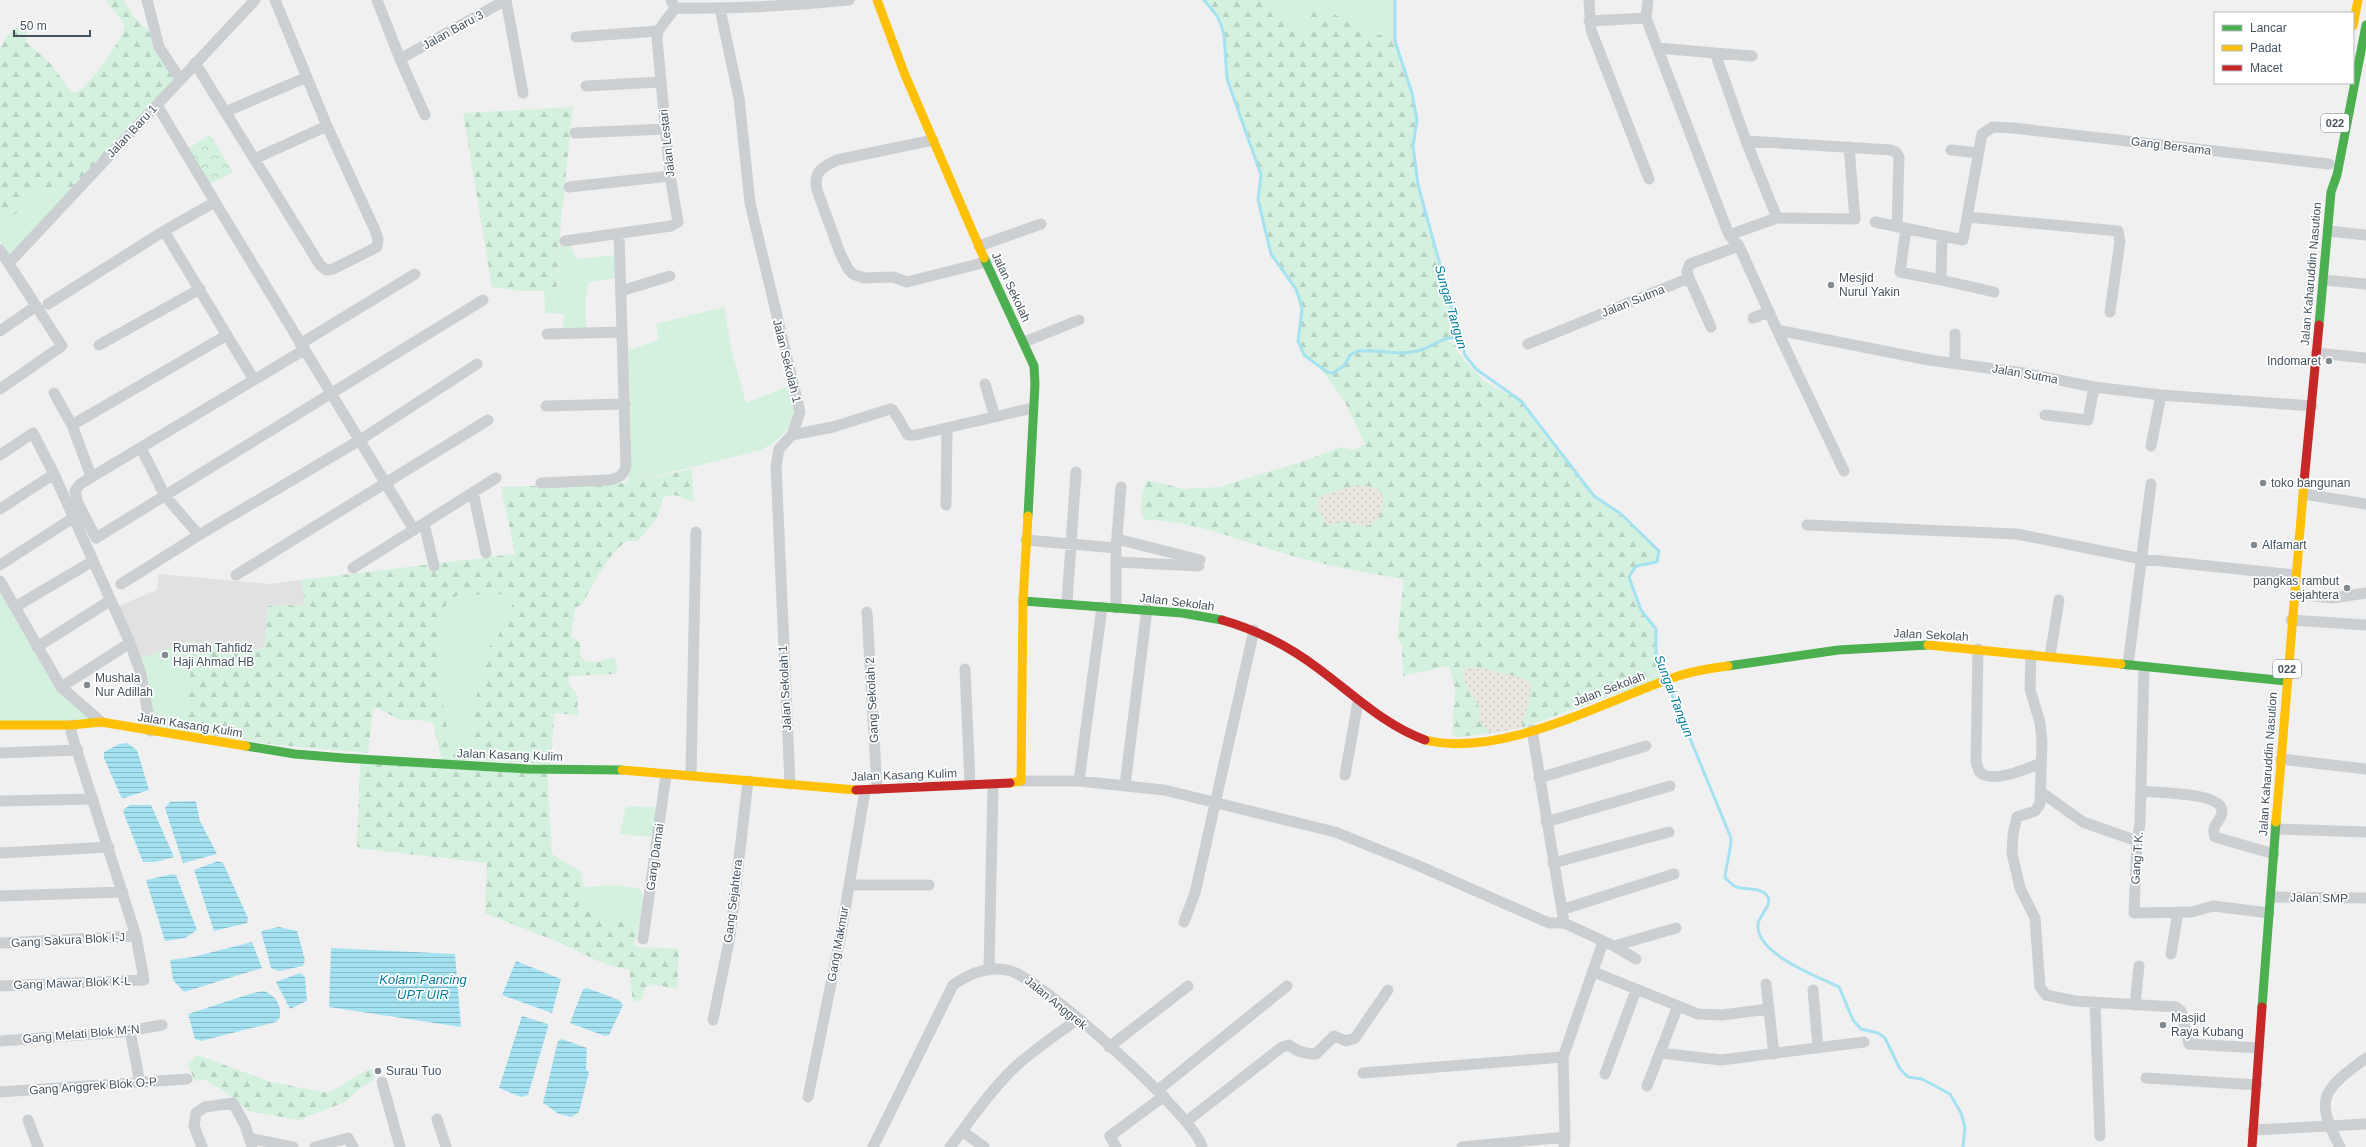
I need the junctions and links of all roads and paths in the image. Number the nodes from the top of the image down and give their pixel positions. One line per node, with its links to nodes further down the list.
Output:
1 (255, 0): 23 (street, Jalan Baru 1)
2 (275, 0): 25 (street)
3 (377, 0): 22 (street)
4 (506, 0): 22 (street, Jalan Baru 3); 30 (street)
5 (849, 0): 12 (street)
6 (877, 0): 37 (main road, Jalan Sekolah)
7 (1589, 0): 14 (street)
8 (1648, 0): 13 (street)
9 (2358, 0): 15 (main road)
10 (149, 2): 26 (street)
11 (673, 4): 12 (street); 17 (street)
12 (720, 8): 112 (street, Jalan Sekolah 1)
13 (1646, 18): 14 (street); 19 (street)
14 (1589, 21): 45 (street)
15 (2354, 21)
16 (2366, 24): 24 (main road, Jalan Kaharuddin Nasution / 022)
17 (658, 31): 18 (street); 27 (street, Jalan Lestari)
18 (576, 37)
19 (1658, 48): 20 (street); 57 (street)
20 (1716, 53): 21 (street); 38 (street)
21 (1752, 56)
22 (400, 59): 33 (street)
23 (195, 63): 26 (street, Jalan Baru 1); 32 (street)
24 (2354, 73)
25 (307, 77): 32 (street); 34 (street)
26 (180, 79): 31 (street, Jalan Baru 1)
27 (661, 82): 29 (street); 35 (street, Jalan Lestari)
28 (2351, 84): 43 (main road, Jalan Kaharuddin Nasution / 022)
29 (586, 86)
30 (524, 93)
31 (157, 105): 47 (street); 64 (street, Jalan Baru 1)
32 (225, 112): 42 (street)
33 (425, 115)
34 (327, 126): 42 (street); 42 (street)
35 (666, 129): 36 (street); 44 (street, Jalan Lestari)
36 (575, 133)
37 (933, 140): 60 (main road, Jalan Sekolah); 63 (street)
38 (1746, 141): 39 (street); 49 (street)
39 (1850, 147): 49 (street); 52 (street)
40 (1951, 150): 41 (street)
41 (1979, 153): 43 (street, Gang Bersama); 48 (street)
42 (254, 159)
43 (2332, 162): 54 (main road, Jalan Kaharuddin Nasution / 022)
44 (670, 176): 46 (street); 55 (street, Jalan Lestari)
45 (1649, 178)
46 (569, 187)
47 (215, 202): 53 (street); 91 (street)
48 (1967, 217): 58 (street); 78 (street)
49 (1777, 218): 57 (street)
50 (1875, 222): 52 (street)
51 (1041, 224): 60 (street)
52 (1901, 228): 58 (street); 68 (street)
53 (164, 231): 71 (street); 75 (street)
54 (2328, 231): 56 (street); 69 (main road, Jalan Kaharuddin Nasution / 022)
55 (619, 234): 59 (street); 72 (street)
56 (2366, 234)
57 (1729, 235): 61 (street)
58 (1942, 236): 68 (street)
59 (565, 241)
60 (979, 246): 63 (main road, Jalan Sekolah)
61 (1739, 246): 67 (street); 77 (street)
62 (0, 250): 64 (street)
63 (986, 262): 88 (main road, Jalan Sekolah)
64 (9, 263): 76 (street)
65 (415, 274): 91 (street)
66 (670, 276): 72 (street)
67 (1688, 278): 81 (street); 89 (street, Jalan Sutma)
68 (1941, 280): 73 (street)
69 (2324, 280): 70 (street); 92 (main road, Jalan Kaharuddin Nasution / 022)
70 (2366, 284)
71 (200, 288): 87 (street); 90 (street)
72 (620, 291): 84 (street)
73 (1994, 292)
74 (483, 300): 101 (street)
75 (48, 304)
76 (36, 306): 83 (street); 99 (street)
77 (1769, 312): 79 (street); 82 (street)
78 (2110, 312)
79 (1753, 318)
80 (1079, 320): 88 (street)
81 (1711, 326)
82 (1777, 330): 94 (street, Jalan Sutma); 117 (street)
83 (0, 331)
84 (622, 332): 85 (street); 103 (street)
85 (547, 334)
86 (1955, 334): 94 (street)
87 (228, 335): 96 (street); 110 (street)
88 (1024, 342): 106 (main road, Jalan Sekolah)
89 (1528, 344)
90 (99, 345)
91 (302, 347): 96 (street); 101 (street)
92 (2316, 353): 93 (street); 105 (main road, Jalan Kaharuddin Nasution / 022)
93 (2366, 358)
94 (1955, 363): 98 (street, Jalan Sutma)
95 (477, 364): 113 (street)
96 (254, 380): 115 (street)
97 (985, 384): 108 (street)
98 (2094, 387): 102 (street, Jalan Sutma); 107 (street)
99 (0, 389)
100 (54, 393): 110 (street)
101 (331, 395): 113 (street); 128 (street)
102 (2161, 395): 105 (street, Jalan Sutma); 114 (street)
103 (625, 404): 104 (street); 122 (street)
104 (546, 406)
105 (2312, 406): 127 (main road, Jalan Kaharuddin Nasution / 022)
106 (1033, 408): 108 (street); 138 (main road, Jalan Sekolah)
107 (2045, 414)
108 (996, 417): 111 (street)
109 (488, 420): 123 (street)
110 (72, 425): 120 (street)
111 (947, 428): 112 (street); 130 (street)
112 (792, 434): 195 (street, Jalan Sekolah 1)
113 (360, 440): 123 (street); 137 (street)
114 (2151, 446)
115 (141, 448): 120 (street); 128 (street)
116 (0, 455): 119 (street)
117 (1844, 471)
118 (1076, 472): 139 (street)
119 (54, 474): 131 (street); 132 (street)
120 (91, 476): 128 (street)
121 (496, 478): 126 (street)
122 (541, 482)
123 (386, 483): 135 (street); 148 (street)
124 (2151, 484): 143 (street)
125 (1122, 487): 140 (street)
126 (473, 492): 133 (street); 141 (street)
127 (2304, 494): 129 (street); 149 (main road, Jalan Kaharuddin Nasution / 022)
128 (165, 496): 137 (street)
129 (2366, 504)
130 (946, 505)
131 (0, 509)
132 (73, 518): 142 (street); 145 (street)
133 (424, 523): 135 (street); 146 (street)
134 (1807, 525): 143 (street)
135 (414, 530): 147 (street)
136 (696, 532): 189 (street)
137 (199, 535): 151 (street)
138 (1026, 540): 139 (street); 156 (main road, Jalan Sekolah)
139 (1072, 544): 140 (street); 157 (street)
140 (1117, 544): 144 (street); 144 (street)
141 (486, 553)
142 (93, 560): 154 (street); 158 (street)
143 (2142, 560): 149 (street); 171 (street)
144 (1118, 562): 160 (street)
145 (0, 565)
146 (434, 566)
147 (353, 568)
148 (236, 576)
149 (2295, 576): 153 (main road, Jalan Kaharuddin Nasution / 022)
150 (0, 581): 158 (street)
151 (120, 584)
152 (2366, 593): 153 (street)
153 (2294, 594): 163 (main road, Jalan Kaharuddin Nasution / 022)
154 (111, 600): 166 (street); 167 (street)
155 (2059, 600): 170 (street)
156 (1023, 601): 157 (main road, Jalan Sekolah); 193 (main road, Jalan Sekolah)
157 (1067, 602): 159 (main road, Jalan Sekolah)
158 (15, 607): 167 (street)
159 (1102, 607): 160 (main road, Jalan Sekolah); 194 (street)
160 (1116, 608): 161 (main road, Jalan Sekolah)
161 (1147, 609): 165 (main road, Jalan Sekolah); 198 (street)
162 (867, 612): 200 (street, Gang Sekolah 2)
163 (2291, 620): 164 (street); 174 (main road, Jalan Kaharuddin Nasution / 022)
164 (2366, 625)
165 (1254, 630): 176 (main road, Jalan Sekolah); 206 (street)
166 (130, 643): 175 (street); 181 (street)
167 (37, 648): 175 (street)
168 (1978, 649): 169 (main road, Jalan Sekolah); 180 (main road, Jalan Sekolah); 186 (street)
169 (2032, 654): 170 (main road, Jalan Sekolah); 186 (street)
170 (2050, 656): 171 (main road, Jalan Sekolah)
171 (2128, 665): 172 (main road, Jalan Sekolah)
172 (2144, 667): 174 (main road, Jalan Sekolah); 203 (street, Gang T.K.)
173 (965, 669): 196 (street)
174 (2286, 681): 185 (main road, Jalan Kaharuddin Nasution / 022)
175 (61, 687): 177 (street)
176 (1358, 702): 180 (main road, Jalan Sekolah); 190 (street)
177 (101, 722): 179 (main road, Jalan Kasang Kulim); 181 (main road, Jalan Kasang Kulim)
178 (0, 725): 179 (main road, Jalan Kasang Kulim)
179 (72, 725): 183 (street)
180 (1532, 730): 191 (street)
181 (151, 731): 188 (main road, Jalan Kasang Kulim)
182 (1646, 746): 191 (street)
183 (78, 750): 184 (street); 204 (street)
184 (0, 753)
185 (2282, 759): 187 (street); 208 (main road, Jalan Kaharuddin Nasution / 022)
186 (2042, 763): 202 (street)
187 (2366, 769)
188 (666, 775): 189 (main road, Jalan Kasang Kulim); 230 (street, Gang Damai)
189 (691, 775): 192 (main road, Jalan Kasang Kulim)
190 (1345, 775)
191 (1539, 778): 207 (street)
192 (748, 781): 195 (main road, Jalan Kasang Kulim); 251 (street, Gang Sejahtera)
193 (1021, 781): 194 (street); 197 (main road, Jalan Kasang Kulim)
194 (1079, 781): 198 (street)
195 (790, 784): 201 (main road, Jalan Kasang Kulim)
196 (970, 784): 197 (main road, Jalan Kasang Kulim); 200 (main road, Jalan Kasang Kulim)
197 (993, 785): 237 (street)
198 (1125, 785): 206 (street)
199 (1670, 786): 207 (street)
200 (877, 789): 201 (main road, Jalan Kasang Kulim)
201 (865, 791): 217 (street, Gang Makmur)
202 (2041, 792): 211 (street); 246 (street)
203 (2141, 792): 211 (street, Gang T.K.); 214 (street)
204 (94, 799): 205 (street); 212 (street)
205 (0, 801)
206 (1215, 803): 226 (street); 227 (street)
207 (1546, 822): 215 (street)
208 (2276, 829): 210 (street); 214 (main road, Jalan Kaharuddin Nasution / 022)
209 (1669, 832): 215 (street)
210 (2366, 832)
211 (2137, 842): 224 (street, Gang T.K.)
212 (109, 847): 213 (street); 219 (street)
213 (0, 853)
214 (2274, 854): 221 (main road, Jalan Kaharuddin Nasution / 022)
215 (1553, 863): 223 (street)
216 (1674, 874): 223 (street)
217 (849, 885): 218 (street); 273 (street, Gang Makmur)
218 (929, 885)
219 (122, 892): 220 (street); 229 (street)
220 (0, 896)
221 (2271, 896): 222 (street, Jalan SMP); 225 (main road, Jalan Kaharuddin Nasution / 022)
222 (2366, 898)
223 (1564, 909): 227 (street)
224 (2178, 912): 225 (street, Gang T.K.); 234 (street)
225 (2269, 913): 258 (main road, Jalan Kaharuddin Nasution / 022)
226 (1184, 922)
227 (1564, 923): 231 (street)
228 (1676, 928): 233 (street)
229 (136, 936): 232 (street, Gang Sakura Blok I-J); 240 (street, Gang Mawar Blok K-L)
230 (644, 939)
231 (1603, 942): 233 (street); 238 (street)
232 (0, 943)
233 (1614, 946): 235 (street)
234 (2171, 954)
235 (1636, 959)
236 (2139, 966): 247 (street)
237 (989, 970): 250 (street, Jalan Anggrek); 291 (street, Jalan Anggrek)
238 (1594, 972): 244 (street); 261 (street)
239 (1766, 984): 249 (street)
240 (0, 986)
241 (1188, 986): 256 (street)
242 (1287, 986): 272 (street)
243 (1388, 990): 276 (street)
244 (1636, 990): 248 (street); 264 (street)
245 (1813, 990): 257 (street)
246 (2095, 1002): 247 (street); 281 (street)
247 (2135, 1005): 258 (street)
248 (1678, 1006): 249 (street); 259 (street)
249 (1768, 1008): 260 (street)
250 (1078, 1019): 256 (street, Jalan Anggrek); 280 (street)
251 (713, 1020)
252 (162, 1025): 253 (street, Gang Melati Blok M-N)
253 (130, 1030): 254 (street, Gang Melati Blok M-N); 268 (street)
254 (0, 1041)
255 (1864, 1042): 257 (street)
256 (1109, 1047): 272 (street, Jalan Anggrek)
257 (1818, 1048): 260 (street)
258 (2259, 1048): 269 (main road, Jalan Kaharuddin Nasution / 022)
259 (1660, 1053): 260 (street); 270 (street)
260 (1774, 1054)
261 (1563, 1057): 263 (street); 282 (street)
262 (2366, 1058): 278 (street)
263 (1363, 1072)
264 (1605, 1074)
265 (2146, 1078): 269 (street)
266 (187, 1079): 268 (street, Gang Anggrek Blok O-P)
267 (382, 1082): 289 (street)
268 (140, 1083): 271 (street, Gang Anggrek Blok O-P)
269 (2256, 1085): 279 (main road, Jalan Kaharuddin Nasution / 022)
270 (1647, 1086)
271 (0, 1092)
272 (1161, 1093): 276 (street, Jalan Anggrek); 294 (street)
273 (808, 1097)
274 (437, 1119): 290 (street)
275 (28, 1120): 284 (street)
276 (1187, 1121): 295 (street, Jalan Anggrek)
277 (2366, 1124): 278 (street)
278 (2329, 1126): 279 (street); 298 (street)
279 (2253, 1130): 297 (main road, Jalan Kaharuddin Nasution / 022)
280 (962, 1131): 292 (street); 293 (street)
281 (2100, 1136)
282 (1564, 1142): 296 (street)
283 (251, 1143): 285 (street); 286 (street)
284 (38, 1147)
285 (202, 1147)
286 (293, 1147)
287 (315, 1147): 288 (street)
288 (353, 1147)
289 (400, 1147)
290 (446, 1147)
291 (873, 1147)
292 (950, 1147)
293 (984, 1147)
294 (1116, 1147)
295 (1202, 1147)
296 (1462, 1147)
297 (2252, 1147)
298 (2340, 1147)

